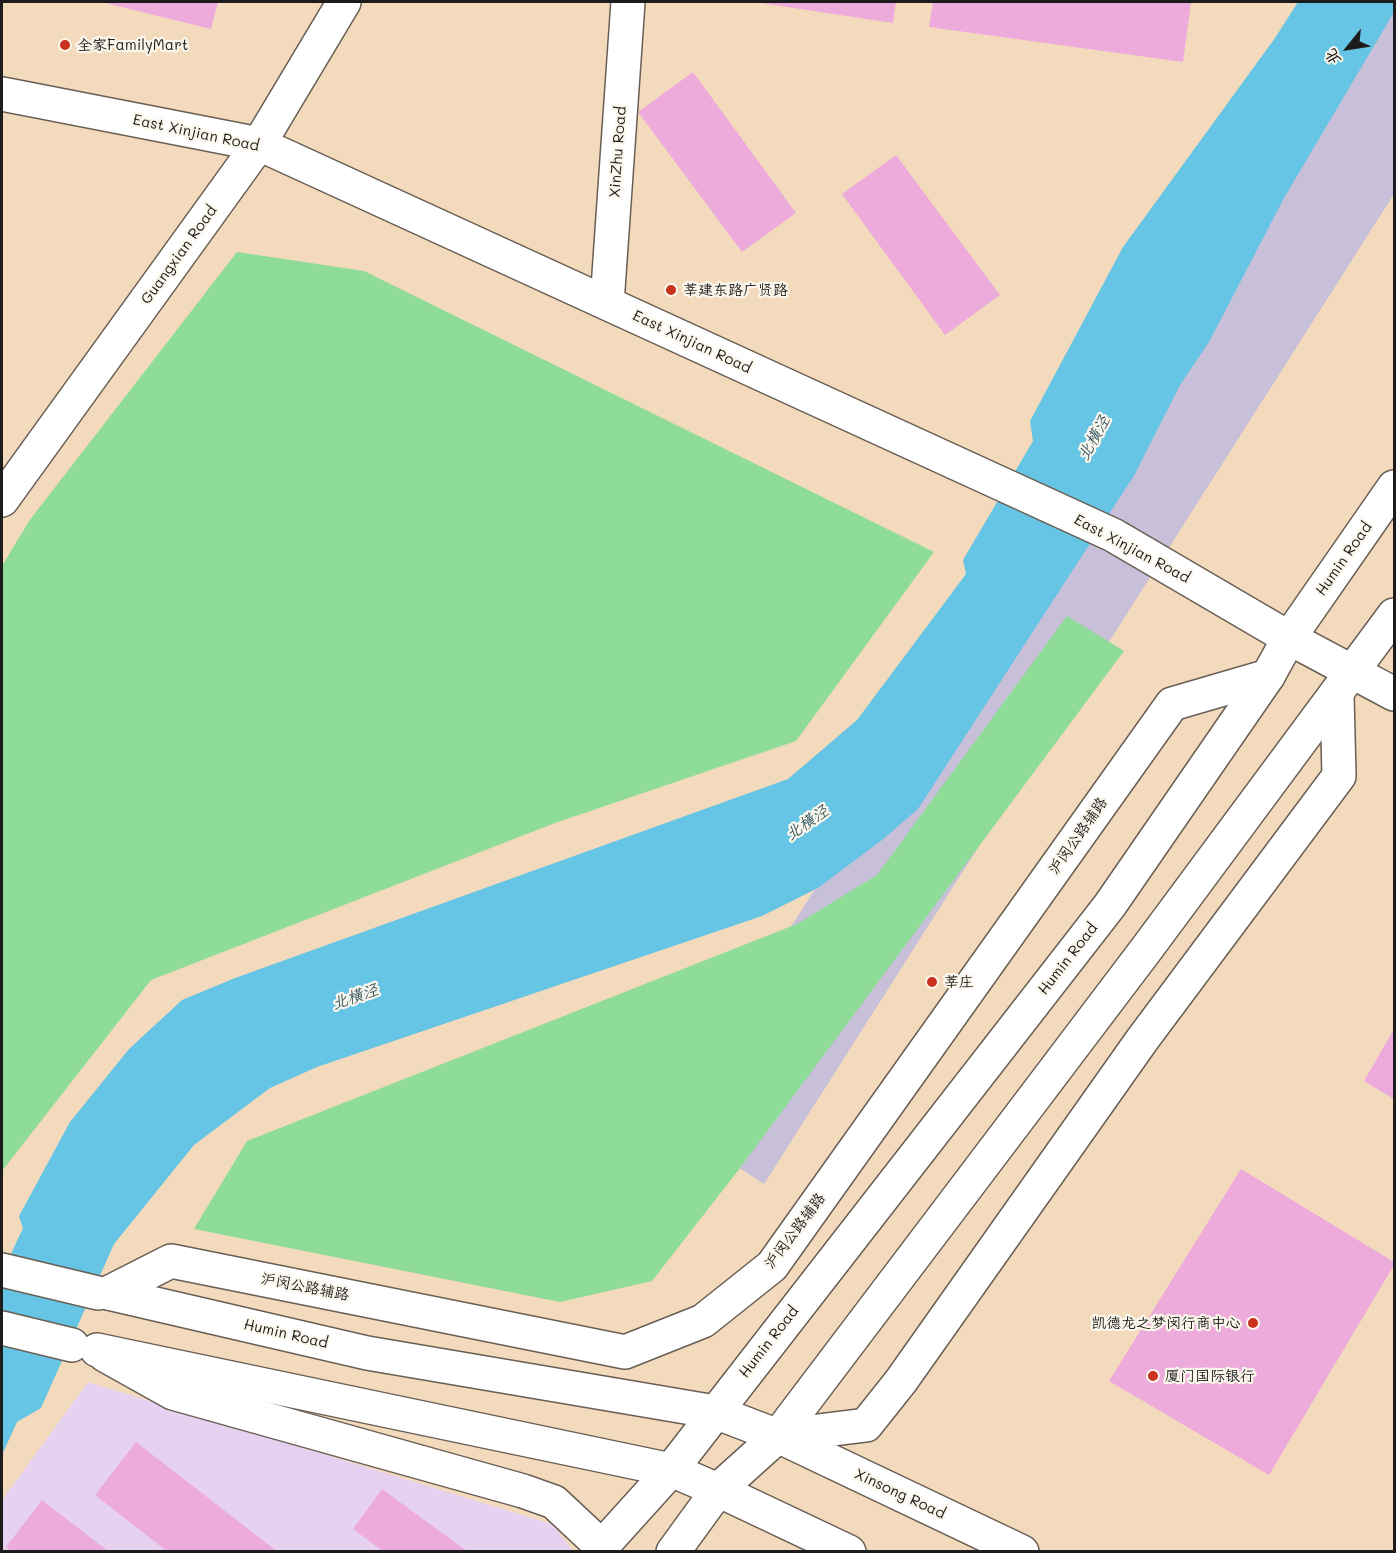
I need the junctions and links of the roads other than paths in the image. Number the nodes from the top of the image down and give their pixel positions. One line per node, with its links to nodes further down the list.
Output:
1 (344, 2): 4 (main road, Guangxian Road)
2 (628, 2): 5 (main road, XinZhu Road)
3 (2, 94): 4 (main road, East Xinjian Road)
4 (259, 144): 5 (main road, East Xinjian Road); 7 (main road, Guangxian Road)
5 (607, 303): 9 (main road, East Xinjian Road)
6 (1395, 487): 9 (main road, Humin Road)
7 (2, 500)
8 (1395, 615): 11 (main road)
9 (1289, 638): 10 (main road, Humin Road); 11 (main road, East Xinjian Road)
10 (1268, 676): 14 (main road, 沪闵公路辅路); 17 (main road, Humin Road)
11 (1345, 683): 12 (main road, East Xinjian Road); 18 (main road); 18 (main road)
12 (1395, 694)
13 (2, 1270): 14 (main road, Humin Road)
14 (103, 1293): 17 (main road, Humin Road)
15 (2, 1328): 16 (main road)
16 (85, 1347): 19 (main road); 21 (main road)
17 (715, 1412): 18 (main road, Humin Road); 19 (main road, Humin Road)
18 (778, 1436): 20 (main road); 24 (main road, Xinsong Road)
19 (671, 1470): 20 (main road); 21 (main road, Humin Road)
20 (718, 1490): 22 (main road); 23 (main road)
21 (599, 1549)
22 (673, 1551)
23 (849, 1551)
24 (1022, 1551)

